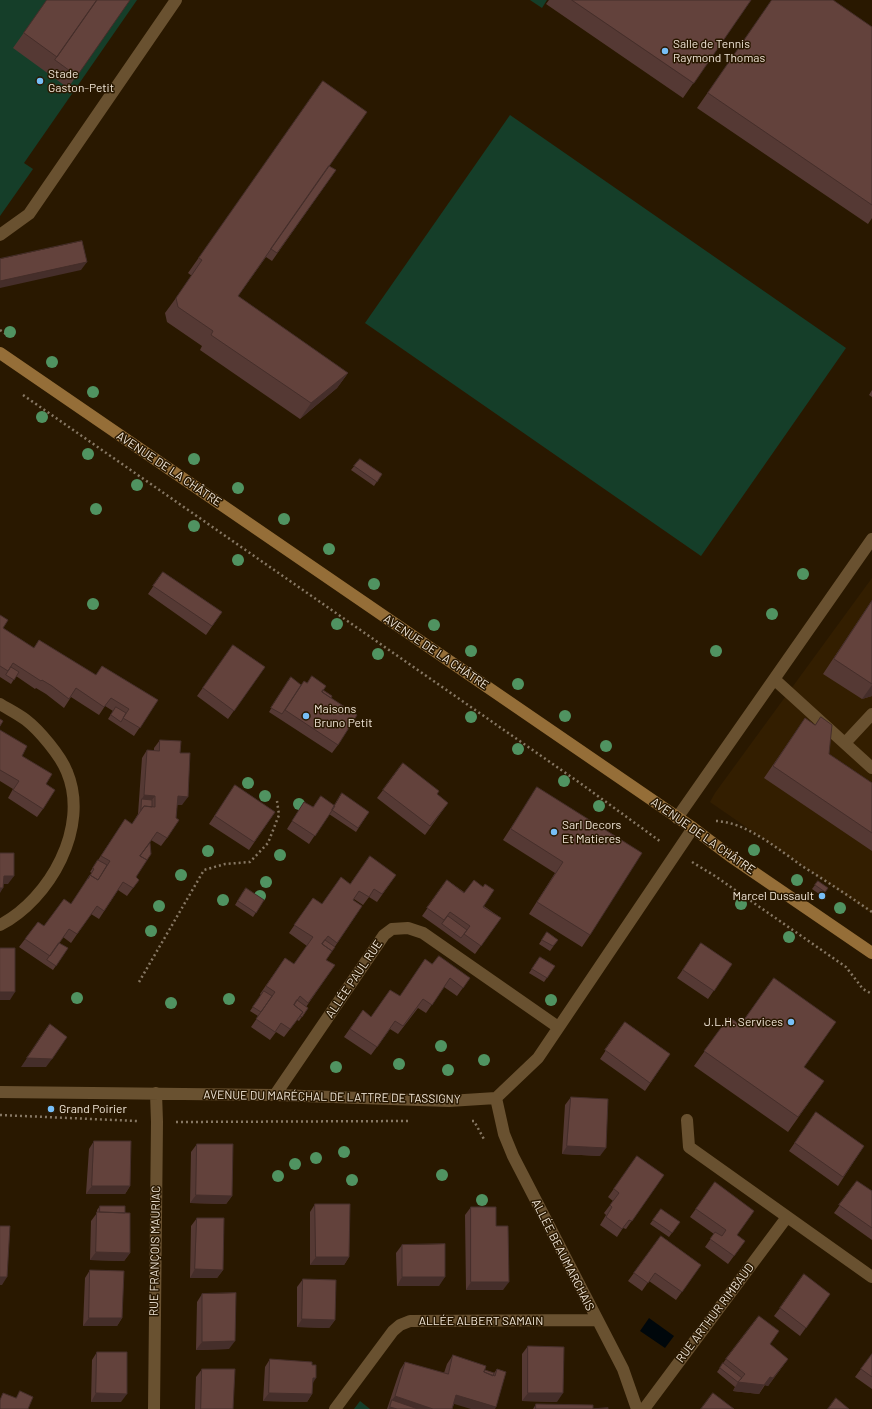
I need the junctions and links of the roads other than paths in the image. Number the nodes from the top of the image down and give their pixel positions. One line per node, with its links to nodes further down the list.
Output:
1 (176, 0): 2 (street)
2 (0, 235)
3 (0, 353): 10 (main road, AVENUE DE LA CHÂTRE)
4 (872, 539): 5 (street)
5 (774, 679): 8 (street); 10 (street)
6 (0, 704): 12 (street)
7 (872, 714): 8 (street)
8 (845, 743): 9 (street)
9 (872, 768)
10 (677, 818): 11 (main road, AVENUE DE LA CHÂTRE)
11 (693, 828): 13 (main road, AVENUE DE LA CHÂTRE); 14 (street)
12 (0, 925)
13 (872, 953)
14 (558, 1027): 17 (street, ALLÉE PAUL RUE); 18 (street)
15 (0, 1092): 16 (street, AVENUE DU MARÉCHAL DE LATTRE DE TASSIGNY)
16 (156, 1093): 17 (street, AVENUE DU MARÉCHAL DE LATTRE DE TASSIGNY); 23 (street, RUE FRANÇOIS MAURIAC)
17 (275, 1095): 18 (street, AVENUE DU MARÉCHAL DE LATTRE DE TASSIGNY)
18 (496, 1098): 22 (street, ALLÉE BEAUMARCHAIS)
19 (687, 1120): 20 (street)
20 (787, 1217): 21 (street); 26 (street, RUE ARTHUR RIMBAUD)
21 (872, 1276)
22 (596, 1320): 24 (street, ALLÉE ALBERT SAMAIN); 25 (street, ALLÉE BEAUMARCHAIS)
23 (154, 1409)
24 (335, 1409)
25 (637, 1409)
26 (644, 1409)

